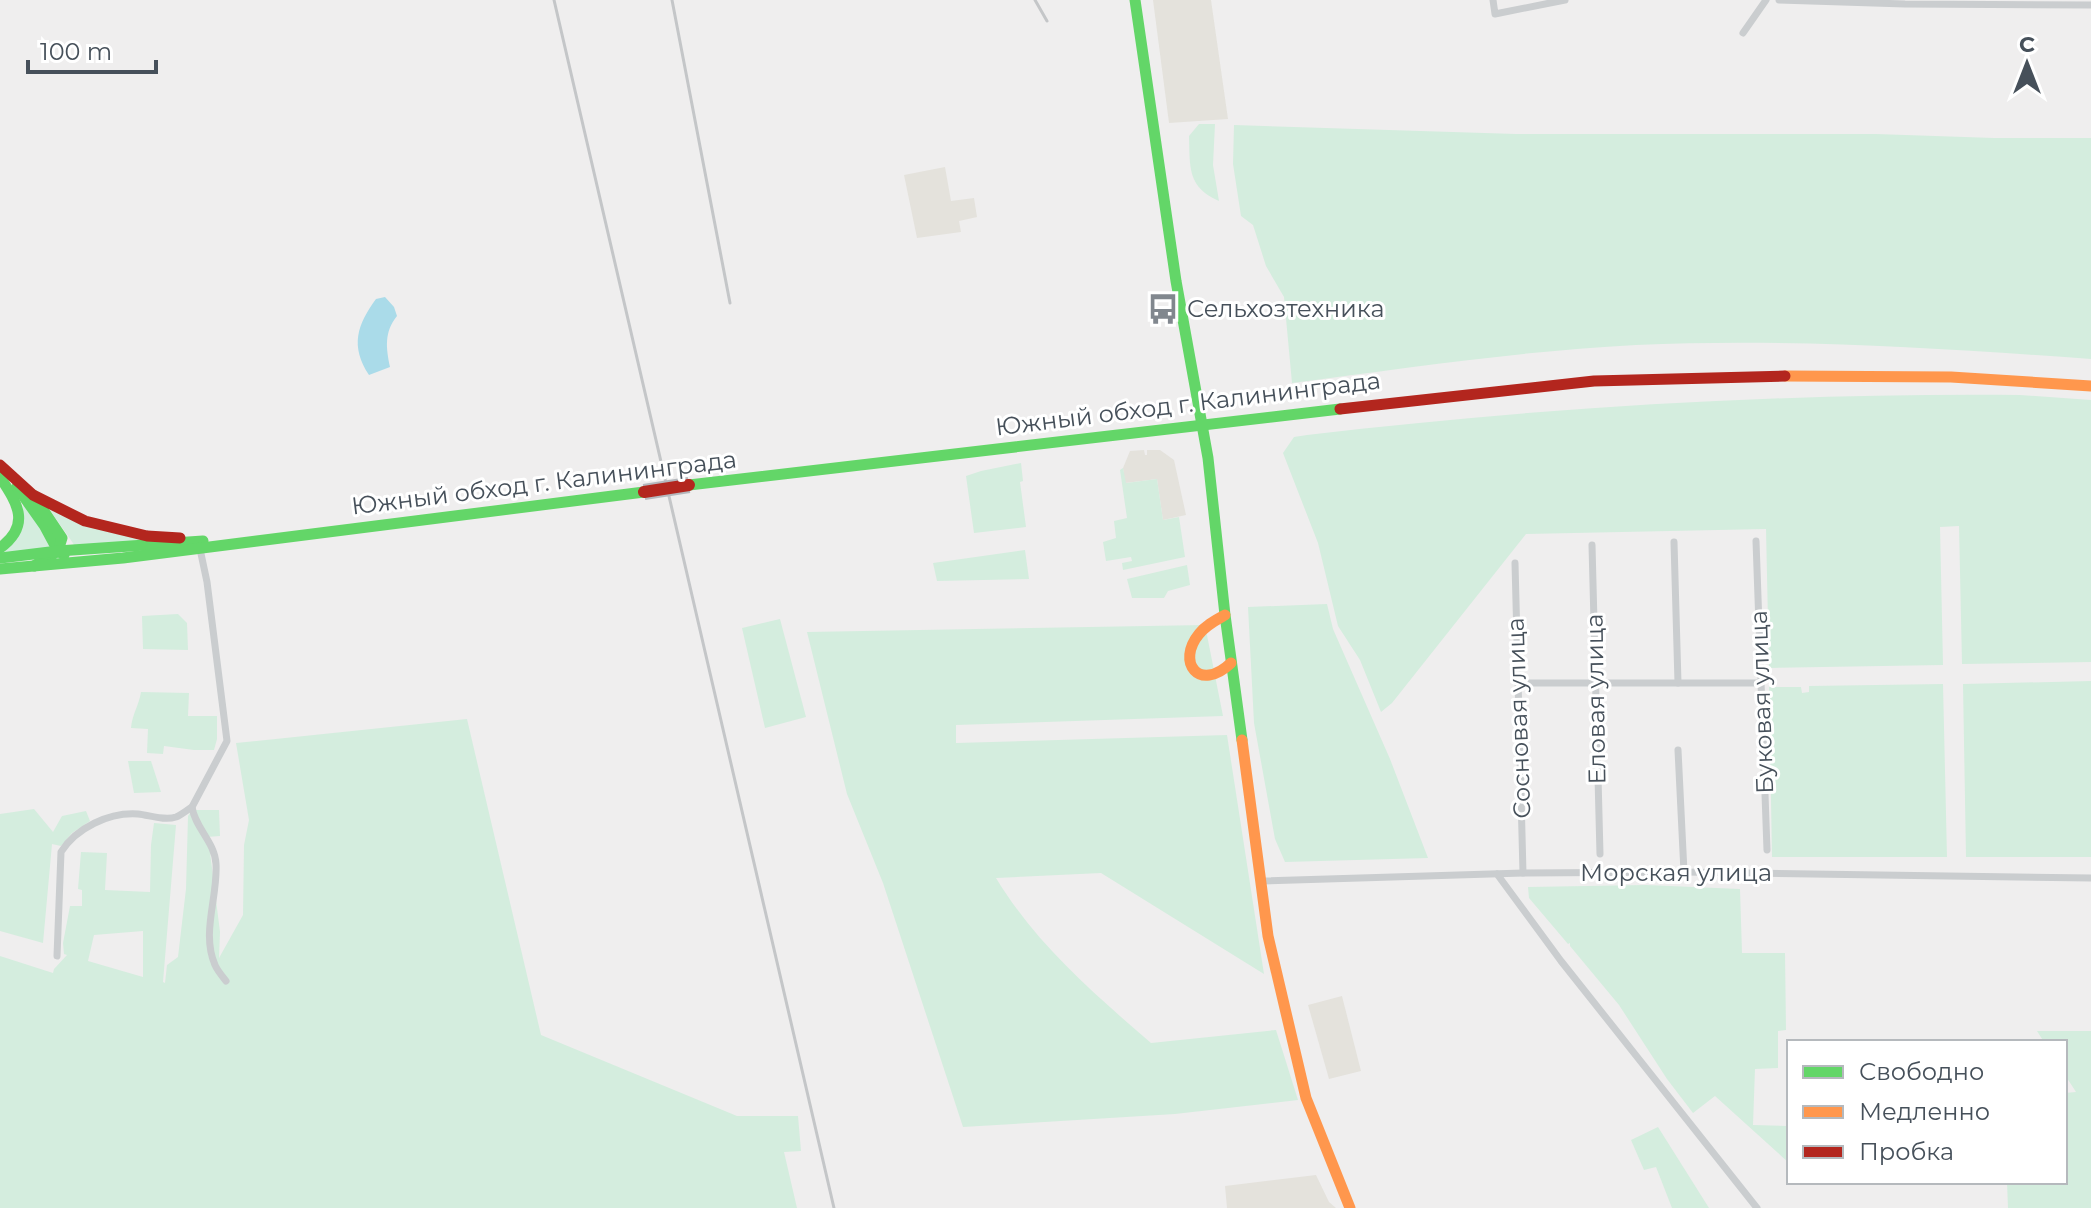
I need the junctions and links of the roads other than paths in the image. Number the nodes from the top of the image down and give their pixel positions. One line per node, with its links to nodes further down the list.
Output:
1 (1135, 0): 9 (main road)
2 (1493, 0): 3 (street)
3 (1565, 0)
4 (1766, 0): 7 (street)
5 (1779, 0): 6 (street)
6 (2091, 5)
7 (1743, 33)
8 (2091, 386): 9 (main road, Южный обход г. Калининграда)
9 (1201, 426): 14 (main road, Южный обход г. Калининграда, bridge); 23 (main road)
10 (1, 470): 11 (main road); 16 (main road); 17 (main road)
11 (33, 495): 14 (main road); 17 (main road)
12 (1756, 541): 28 (street, Буковая улица)
13 (1674, 542): 27 (street)
14 (204, 544): 17 (main road); 19 (main road, Южный обход г. Калининграда); 30 (street)
15 (1592, 545): 26 (street, Еловая улица)
16 (0, 548)
17 (58, 551): 18 (main road); 19 (main road); 21 (main road)
18 (0, 558)
19 (73, 563): 21 (main road, Южный обход г. Калининграда)
20 (1515, 563): 25 (street, Сосновая улица)
21 (34, 566): 22 (main road, Южный обход г. Калининграда)
22 (0, 569)
23 (1225, 615): 24 (main road); 24 (main road)
24 (1231, 663): 37 (main road)
25 (1518, 683): 26 (street); 34 (street, Сосновая улица)
26 (1596, 683): 27 (street); 32 (street, Еловая улица)
27 (1678, 683): 28 (street)
28 (1761, 683): 31 (street, Буковая улица)
29 (1678, 750): 33 (street)
30 (192, 807): 38 (street); 39 (street)
31 (1767, 850)
32 (1600, 854)
33 (1684, 872): 34 (street, Морская улица); 36 (street, Морская улица)
34 (1523, 873): 35 (street, Морская улица)
35 (1497, 874): 37 (street, Морская улица); 41 (street)
36 (2091, 878)
37 (1261, 881): 40 (main road)
38 (57, 956)
39 (226, 981)
40 (1350, 1207)
41 (1757, 1208)

